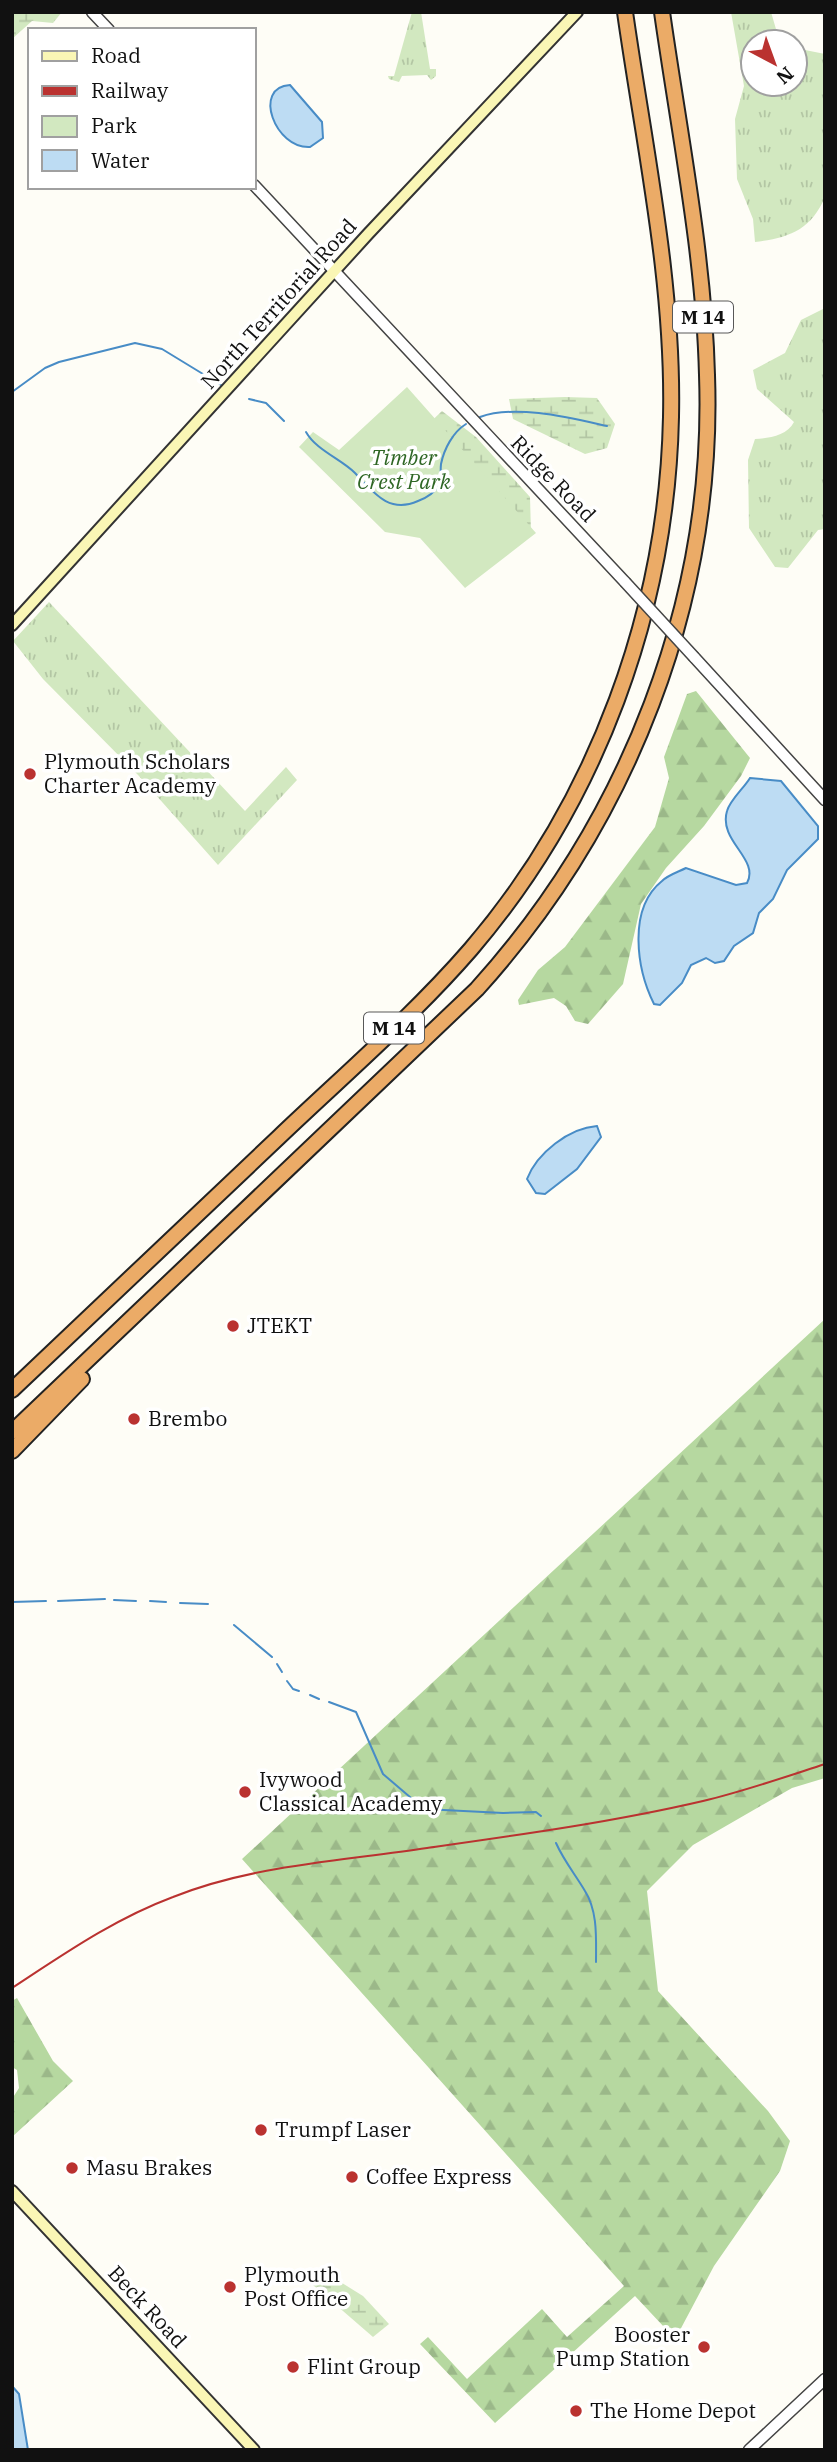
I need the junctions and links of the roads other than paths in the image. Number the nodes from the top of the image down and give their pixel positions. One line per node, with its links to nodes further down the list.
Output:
1 (92, 12): 5 (street)
2 (577, 12): 7 (main road, North Territorial Road)
3 (625, 12): 11 (highway, M 14)
4 (662, 12): 10 (highway, M 14)
5 (107, 28)
6 (256, 187): 7 (street, Ridge Road)
7 (334, 273): 8 (main road, North Territorial Road); 9 (street, Ridge Road, bridge)
8 (12, 625)
9 (825, 800)
10 (153, 1300): 14 (highway, M 14); 15 (highway)
11 (107, 1301): 12 (highway); 13 (highway, M 14)
12 (12, 1379)
13 (12, 1390)
14 (12, 1432)
15 (12, 1451)
16 (12, 2191): 18 (main road, Beck Road)
17 (825, 2379): 19 (street)
18 (254, 2450)
19 (749, 2450)

